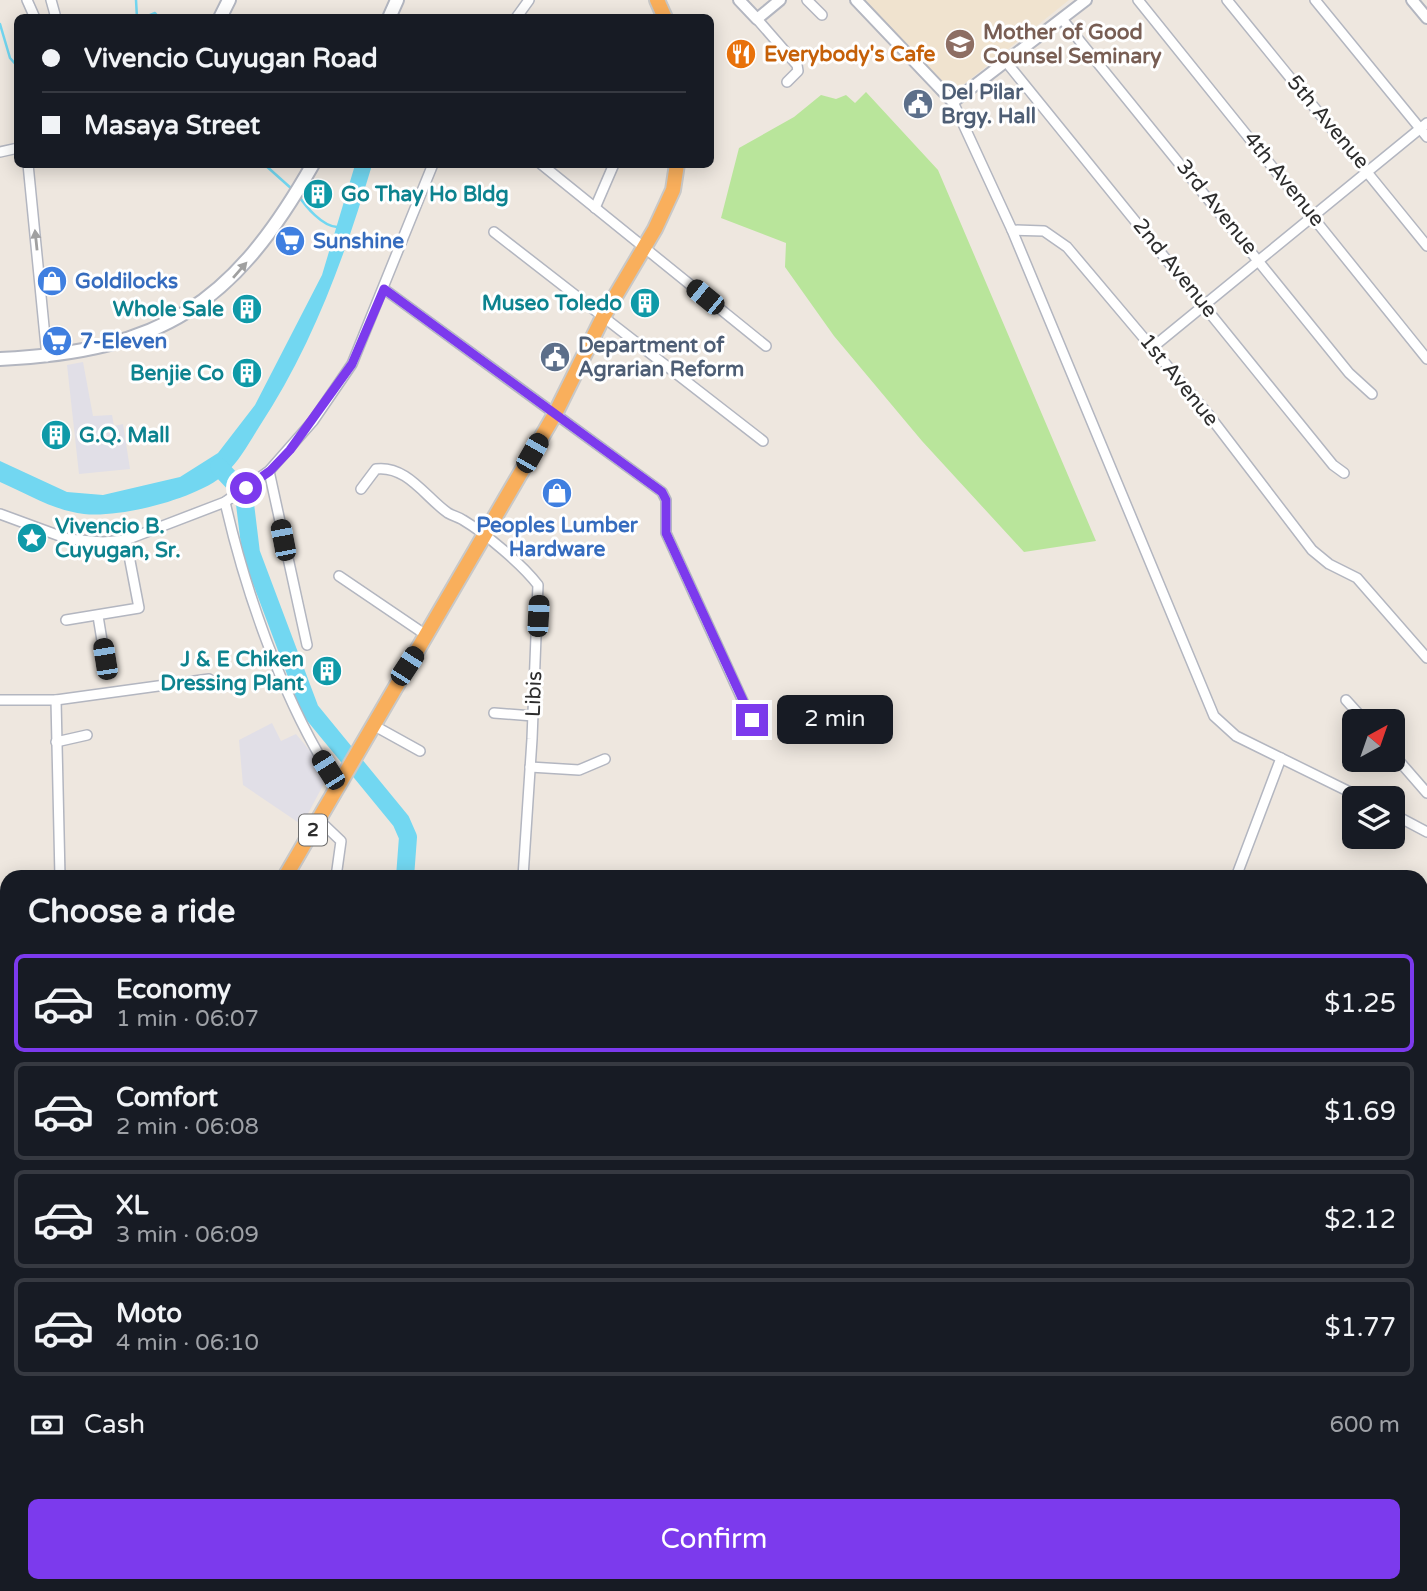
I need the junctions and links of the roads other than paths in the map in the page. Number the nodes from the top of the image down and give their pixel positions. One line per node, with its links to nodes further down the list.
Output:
1 (739, 0): 12 (street)
2 (780, 0): 12 (street)
3 (807, 0): 10 (street)
4 (856, 0): 16 (street)
5 (1086, 0): 13 (street)
6 (1138, 0): 27 (street, 4th Avenue)
7 (1227, 0): 25 (street, 5th Avenue)
8 (1315, 0): 17 (street)
9 (1412, 0): 11 (street)
10 (822, 15)
11 (1427, 18)
12 (757, 19): 15 (street)
13 (1062, 19): 14 (street); 32 (street, 3rd Avenue)
14 (1007, 63): 16 (street); 34 (street, 2nd Avenue)
15 (786, 82)
16 (953, 102): 28 (street)
17 (1423, 126): 18 (street); 25 (street)
18 (1427, 137)
19 (28, 168): 38 (street, one-way to 19)
20 (311, 168): 38 (main road, one-way to 20)
21 (431, 168): 33 (street)
22 (546, 168): 26 (street)
23 (612, 168): 26 (street)
24 (676, 168): 31 (highway, 2)
25 (1368, 171): 27 (street); 30 (street, 5th Avenue)
26 (595, 208): 31 (street)
27 (1314, 216): 32 (street); 40 (street, 4th Avenue)
28 (1012, 230): 37 (street, 1st Avenue); 70 (street)
29 (495, 232): 35 (street)
30 (1427, 246)
31 (645, 249): 35 (highway, 2); 36 (street)
32 (1260, 259): 34 (street); 41 (street, 3rd Avenue)
33 (384, 289): 42 (street); 44 (street)
34 (1205, 304): 37 (street); 45 (street, 2nd Avenue)
35 (603, 317): 42 (highway, 2); 43 (street)
36 (766, 346)
37 (1153, 347): 56 (street, 1st Avenue)
38 (47, 357): 39 (main road)
39 (0, 359)
40 (1427, 359)
41 (1372, 394)
42 (555, 414): 49 (highway, 2); 65 (street)
43 (763, 441)
44 (270, 471): 47 (street); 55 (street)
45 (1344, 473)
46 (361, 489): 49 (street, Libis)
47 (226, 502): 50 (street); 74 (street)
48 (0, 514): 50 (street)
49 (484, 536): 54 (highway, 2); 64 (street, Libis)
50 (126, 540): 52 (street)
51 (339, 576): 54 (street)
52 (98, 616): 53 (street); 57 (street)
53 (66, 620)
54 (426, 635): 66 (highway, 2)
55 (307, 646)
56 (1427, 658)
57 (105, 659)
58 (209, 679): 60 (street)
59 (0, 700): 60 (street)
60 (57, 700): 68 (street)
61 (1346, 700): 62 (street)
62 (1354, 709)
63 (494, 713): 64 (street)
64 (533, 716): 72 (street, Libis)
65 (752, 720)
66 (373, 725): 69 (street); 77 (highway, 2)
67 (87, 735): 68 (street)
68 (57, 742): 80 (street)
69 (420, 751)
70 (1281, 758): 75 (street); 84 (street)
71 (605, 759): 72 (street)
72 (530, 767): 83 (street, Libis)
73 (1405, 768): 76 (street)
74 (328, 770)
75 (1342, 788)
76 (1427, 793)
77 (319, 820): 81 (highway, 2); 82 (street)
78 (1405, 820): 79 (street)
79 (1427, 832)
80 (60, 870)
81 (289, 870)
82 (337, 870)
83 (523, 870)
84 (1239, 870)

